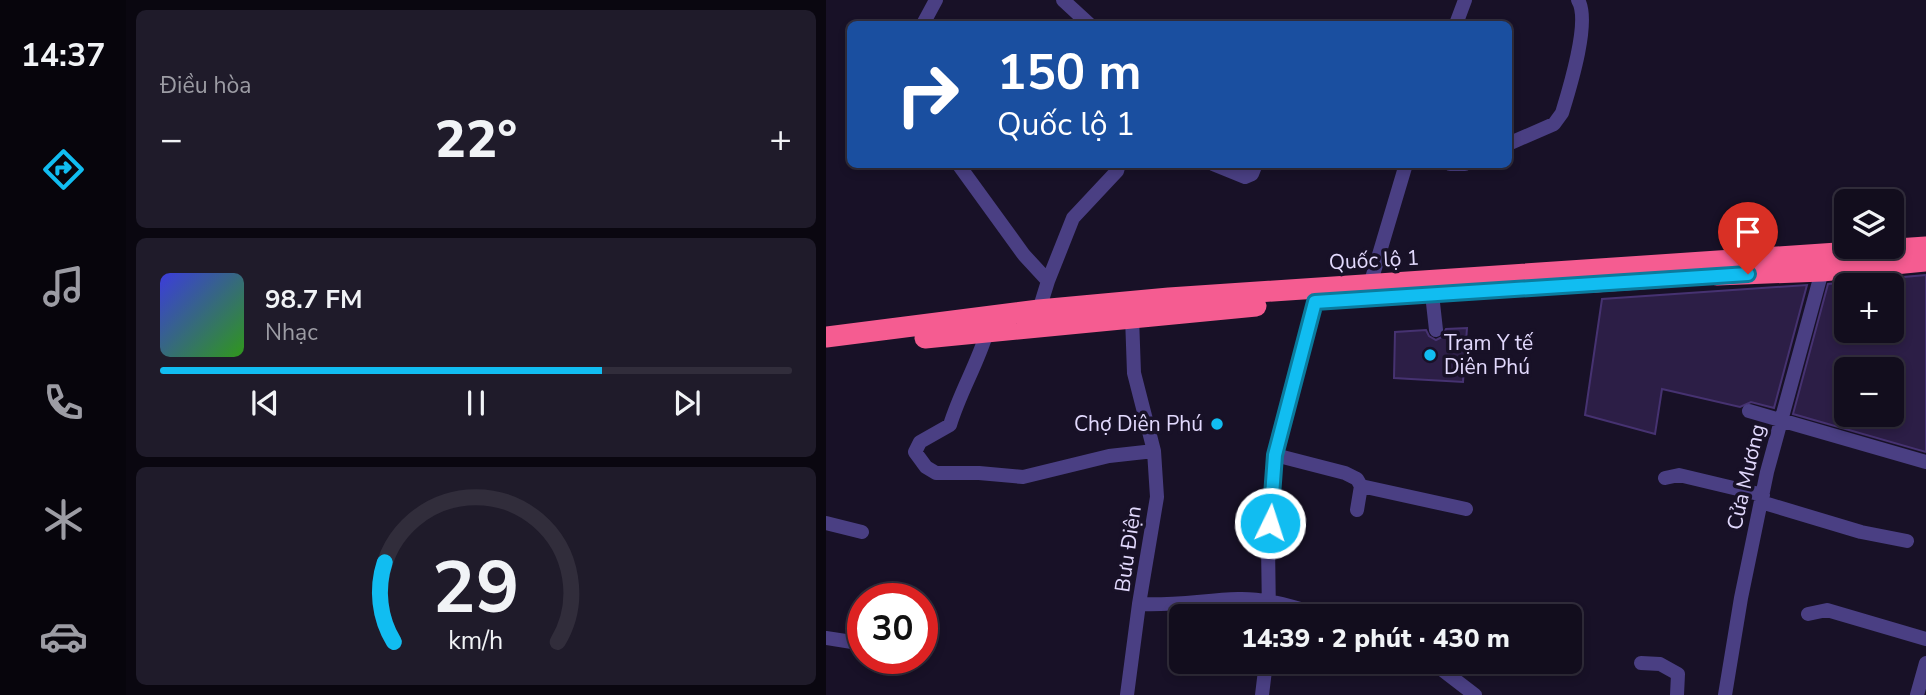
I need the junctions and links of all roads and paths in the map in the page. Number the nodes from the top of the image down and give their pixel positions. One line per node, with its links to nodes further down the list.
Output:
1 (936, 0): 5 (street)
2 (1063, 0): 6 (street)
3 (1465, 0): 7 (street)
4 (1578, 0): 8 (street)
5 (925, 21)
6 (1086, 21)
7 (1457, 21)
8 (1512, 142)
9 (964, 168): 17 (street)
10 (1116, 168): 17 (street)
11 (1223, 168): 12 (street)
12 (1254, 168)
13 (1405, 168): 18 (street)
14 (1926, 247): 18 (highway, Quốc lộ 1)
15 (1926, 261): 16 (highway, Quốc lộ 1)
16 (1822, 271): 19 (highway, Quốc lộ 1); 28 (street, Cửa Mương)
17 (1048, 281): 21 (street)
18 (1370, 285): 21 (highway, Quốc lộ 1)
19 (1432, 294): 20 (highway, Quốc lộ 1); 23 (street)
20 (1315, 302): 22 (highway, Quốc lộ 1); 30 (street)
21 (1039, 310): 25 (highway, Quốc lộ 1)
22 (1132, 317): 24 (highway, Quốc lộ 1); 29 (street, Bưu Điện)
23 (1436, 330)
24 (987, 332): 26 (highway, Quốc lộ 1); 29 (street)
25 (826, 337)
26 (826, 349)
27 (1749, 411): 28 (street)
28 (1780, 420): 31 (street); 34 (street, Cửa Mương)
29 (1154, 452): 40 (street, Bưu Điện)
30 (1275, 455): 33 (street); 43 (street)
31 (1926, 462)
32 (1665, 478): 34 (street)
33 (1361, 486): 35 (street); 36 (street)
34 (1762, 499): 39 (street); 57 (street, Cửa Mương)
35 (1466, 509)
36 (1357, 510)
37 (826, 523): 38 (street)
38 (862, 532)
39 (1907, 541)
40 (1139, 604): 44 (street, Bưu Điện); 53 (street)
41 (1187, 604): 42 (street, Bưu Điện)
42 (1255, 604)
43 (1270, 604)
44 (1169, 606)
45 (1808, 614): 47 (street)
46 (826, 638): 48 (street)
47 (1926, 639)
48 (847, 641)
49 (1641, 663): 56 (street)
50 (1926, 663): 58 (street)
51 (1265, 674): 54 (street)
52 (1448, 674): 55 (street)
53 (1127, 695)
54 (1262, 695)
55 (1475, 695)
56 (1677, 695)
57 (1725, 695)
58 (1917, 695)

